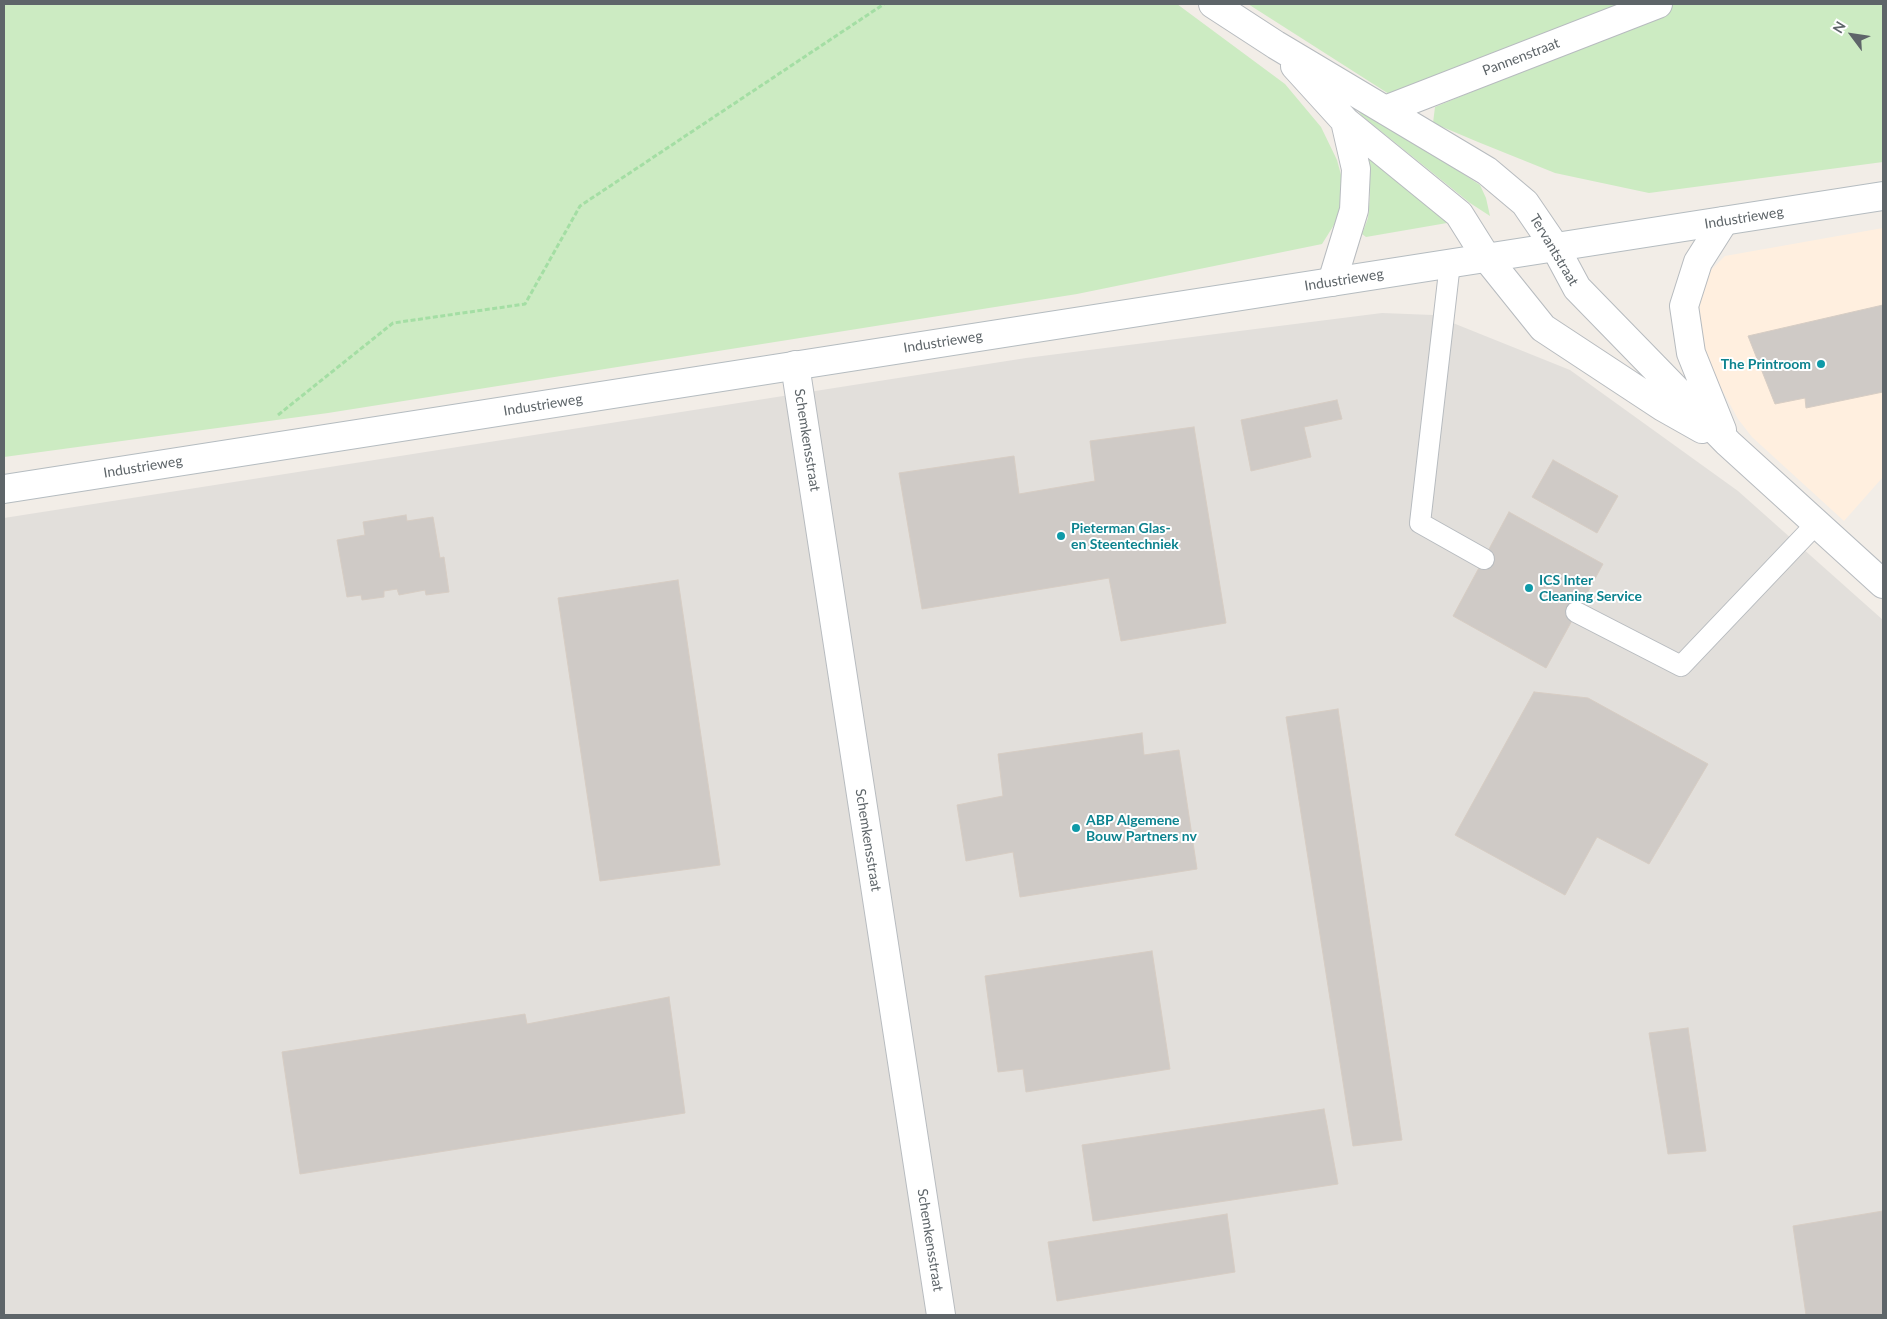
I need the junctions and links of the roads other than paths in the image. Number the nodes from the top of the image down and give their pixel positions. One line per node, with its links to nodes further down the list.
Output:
1 (1213, 4): 3 (street, Tervantstraat)
2 (1658, 4): 4 (street, Pannenstraat)
3 (1276, 45): 4 (street, Tervantstraat); 5 (street, Tervantstraat)
4 (1385, 110): 8 (street, Tervantstraat)
5 (1345, 121): 9 (street, Tervantstraat); 11 (street, Tervantstraat)
6 (1883, 196): 7 (street, Industrieweg)
7 (1724, 221): 8 (street, Industrieweg); 13 (street, Tervantstraat)
8 (1556, 247): 9 (street, Industrieweg); 13 (street, Tervantstraat)
9 (1486, 257): 10 (street, Industrieweg); 13 (street, Tervantstraat)
10 (1450, 263): 11 (street, Industrieweg); 16 (lane)
11 (1332, 282): 12 (street, Industrieweg)
12 (795, 365): 14 (street, Industrieweg); 19 (street, Schemkensstraat)
13 (1728, 443): 15 (street, Tervantstraat)
14 (4, 489)
15 (1817, 523): 17 (street, Tervantstraat); 18 (lane)
16 (1484, 559)
17 (1883, 584)
18 (1576, 612)
19 (941, 1315)

